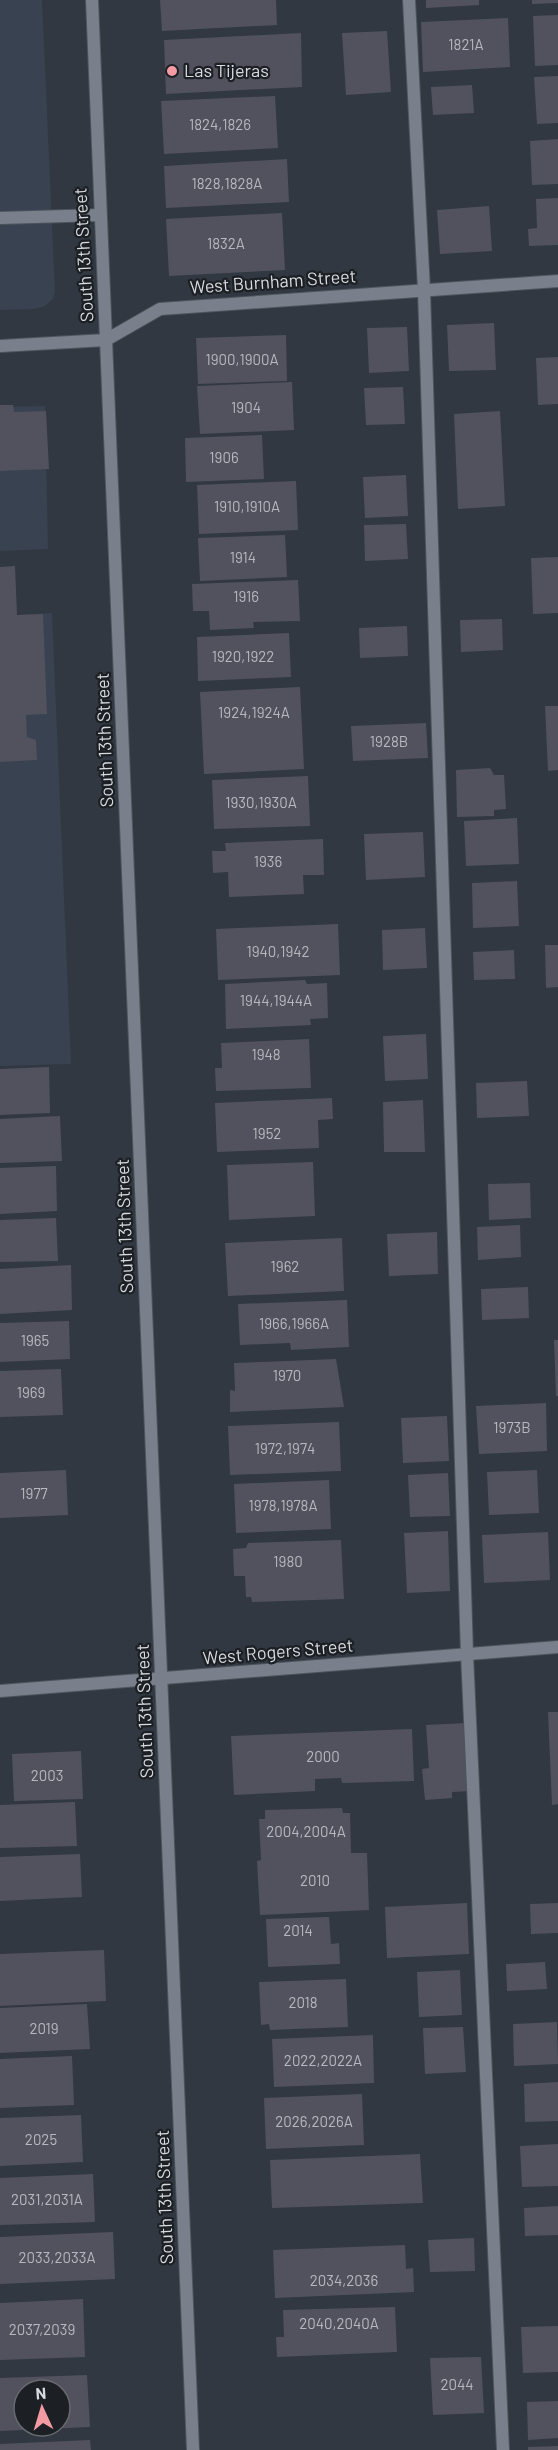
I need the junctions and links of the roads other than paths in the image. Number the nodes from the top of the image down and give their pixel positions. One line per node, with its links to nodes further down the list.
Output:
1 (92, 0): 3 (street, South 13th Street)
2 (409, 0): 6 (street)
3 (100, 215): 4 (street); 7 (street, South 13th Street)
4 (0, 218)
5 (558, 281): 6 (street, West Burnham Street)
6 (424, 290): 7 (street, West Burnham Street); 10 (street)
7 (106, 340): 8 (street, West Burnham Street); 11 (street, South 13th Street)
8 (0, 346)
9 (558, 1647): 10 (street, West Rogers Street)
10 (467, 1654): 11 (street, West Rogers Street); 14 (street)
11 (162, 1679): 12 (street, West Rogers Street); 13 (street, South 13th Street)
12 (0, 1691)
13 (193, 2450)
14 (503, 2450)

